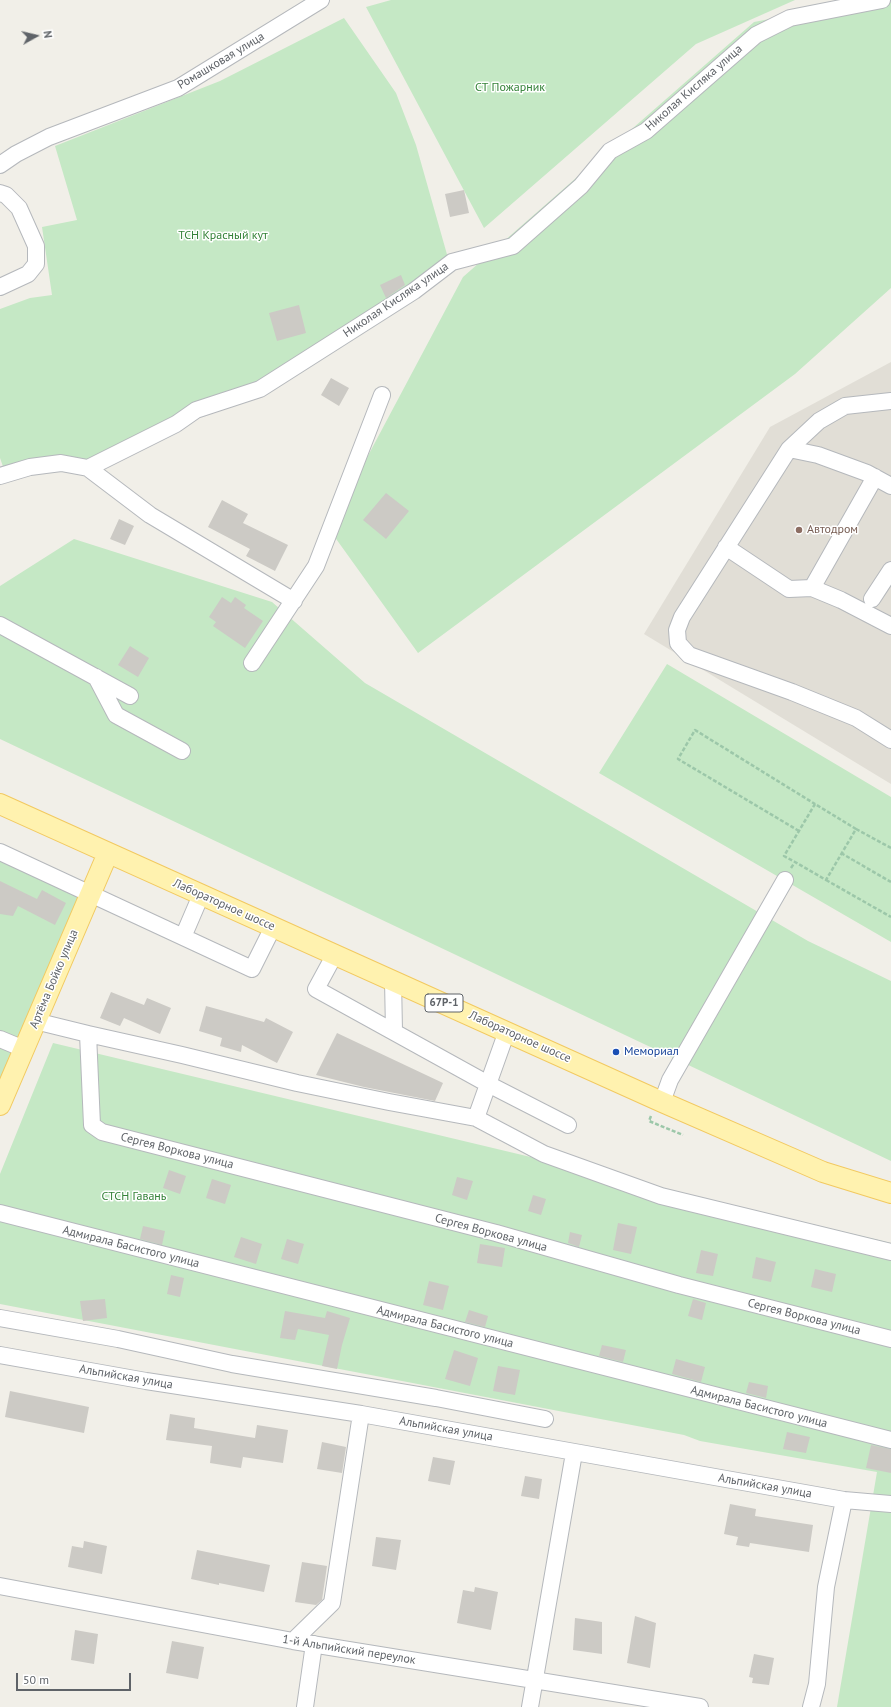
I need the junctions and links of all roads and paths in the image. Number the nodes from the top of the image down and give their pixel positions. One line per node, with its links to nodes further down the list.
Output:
1 (321, 0): 3 (street, Ромашковая улица)
2 (882, 0): 9 (street, Николая Кисляка улица)
3 (0, 165)
4 (0, 193): 5 (street)
5 (0, 287)
6 (382, 395): 17 (street)
7 (891, 400): 8 (street)
8 (789, 449): 11 (street); 13 (street)
9 (88, 468): 10 (street); 17 (street)
10 (0, 476)
11 (875, 478): 12 (street); 15 (street)
12 (891, 486)
13 (726, 547): 15 (street); 23 (street)
14 (891, 570): 16 (street)
15 (812, 588): 19 (street)
16 (872, 599)
17 (294, 601): 20 (street)
18 (0, 625): 21 (street)
19 (891, 626)
20 (252, 663)
21 (96, 677): 22 (street); 24 (street)
22 (130, 696)
23 (891, 740)
24 (182, 751)
25 (0, 804): 31 (main road, Лабораторное шоссе / 67Р-1)
26 (815, 804): 27 (path); 28 (path); 28 (path)
27 (856, 828): 29 (path); 32 (path)
28 (799, 831): 33 (path)
29 (891, 848)
30 (0, 852): 37 (street)
31 (108, 853): 37 (main road, Артёма Бойко улица); 38 (main road, Лабораторное шоссе / 67Р-1)
32 (841, 854): 35 (path); 36 (path)
33 (795, 862): 34 (path); 35 (path)
34 (784, 880): 51 (street)
35 (826, 880): 39 (path)
36 (891, 882)
37 (90, 895): 41 (street); 44 (main road, Артёма Бойко улица)
38 (201, 895): 40 (main road, Лабораторное шоссе / 67Р-1); 41 (street)
39 (891, 917)
40 (273, 927): 41 (street); 42 (main road, Лабораторное шоссе / 67Р-1)
41 (183, 937)
42 (335, 954): 43 (main road, Лабораторное шоссе / 67Р-1); 46 (street)
43 (393, 980): 45 (main road, Лабораторное шоссе / 67Р-1); 46 (street)
44 (35, 1021): 47 (street); 49 (main road, Артёма Бойко улица)
45 (506, 1031): 50 (street); 51 (main road, Лабораторное шоссе / 67Р-1)
46 (394, 1032): 50 (street)
47 (88, 1034): 53 (street); 59 (street, Сергея Воркова улица)
48 (0, 1040): 49 (street)
49 (24, 1049): 52 (main road, Артёма Бойко улица)
50 (488, 1084): 53 (street); 54 (street)
51 (662, 1102): 55 (main road, Лабораторное шоссе / 67Р-1)
52 (0, 1105)
53 (476, 1118): 57 (street)
54 (568, 1125)
55 (891, 1192)
56 (0, 1213): 63 (street, Адмирала Басистого улица)
57 (891, 1252)
58 (0, 1318): 62 (street)
59 (891, 1339)
60 (0, 1355): 61 (street, Альпийская улица)
61 (361, 1414): 64 (street, Альпийская улица); 68 (street)
62 (545, 1419)
63 (891, 1440)
64 (574, 1453): 65 (street, Альпийская улица); 70 (street)
65 (844, 1500): 66 (street, Альпийская улица); 74 (street)
66 (891, 1504)
67 (0, 1586): 68 (street, 1-й Альпийский переулок)
68 (293, 1641): 69 (street, 1-й Альпийский переулок)
69 (314, 1644): 70 (street, 1-й Альпийский переулок); 71 (street)
70 (534, 1680): 72 (street); 73 (street, 1-й Альпийский переулок)
71 (305, 1707)
72 (530, 1707)
73 (700, 1707)
74 (811, 1707)

